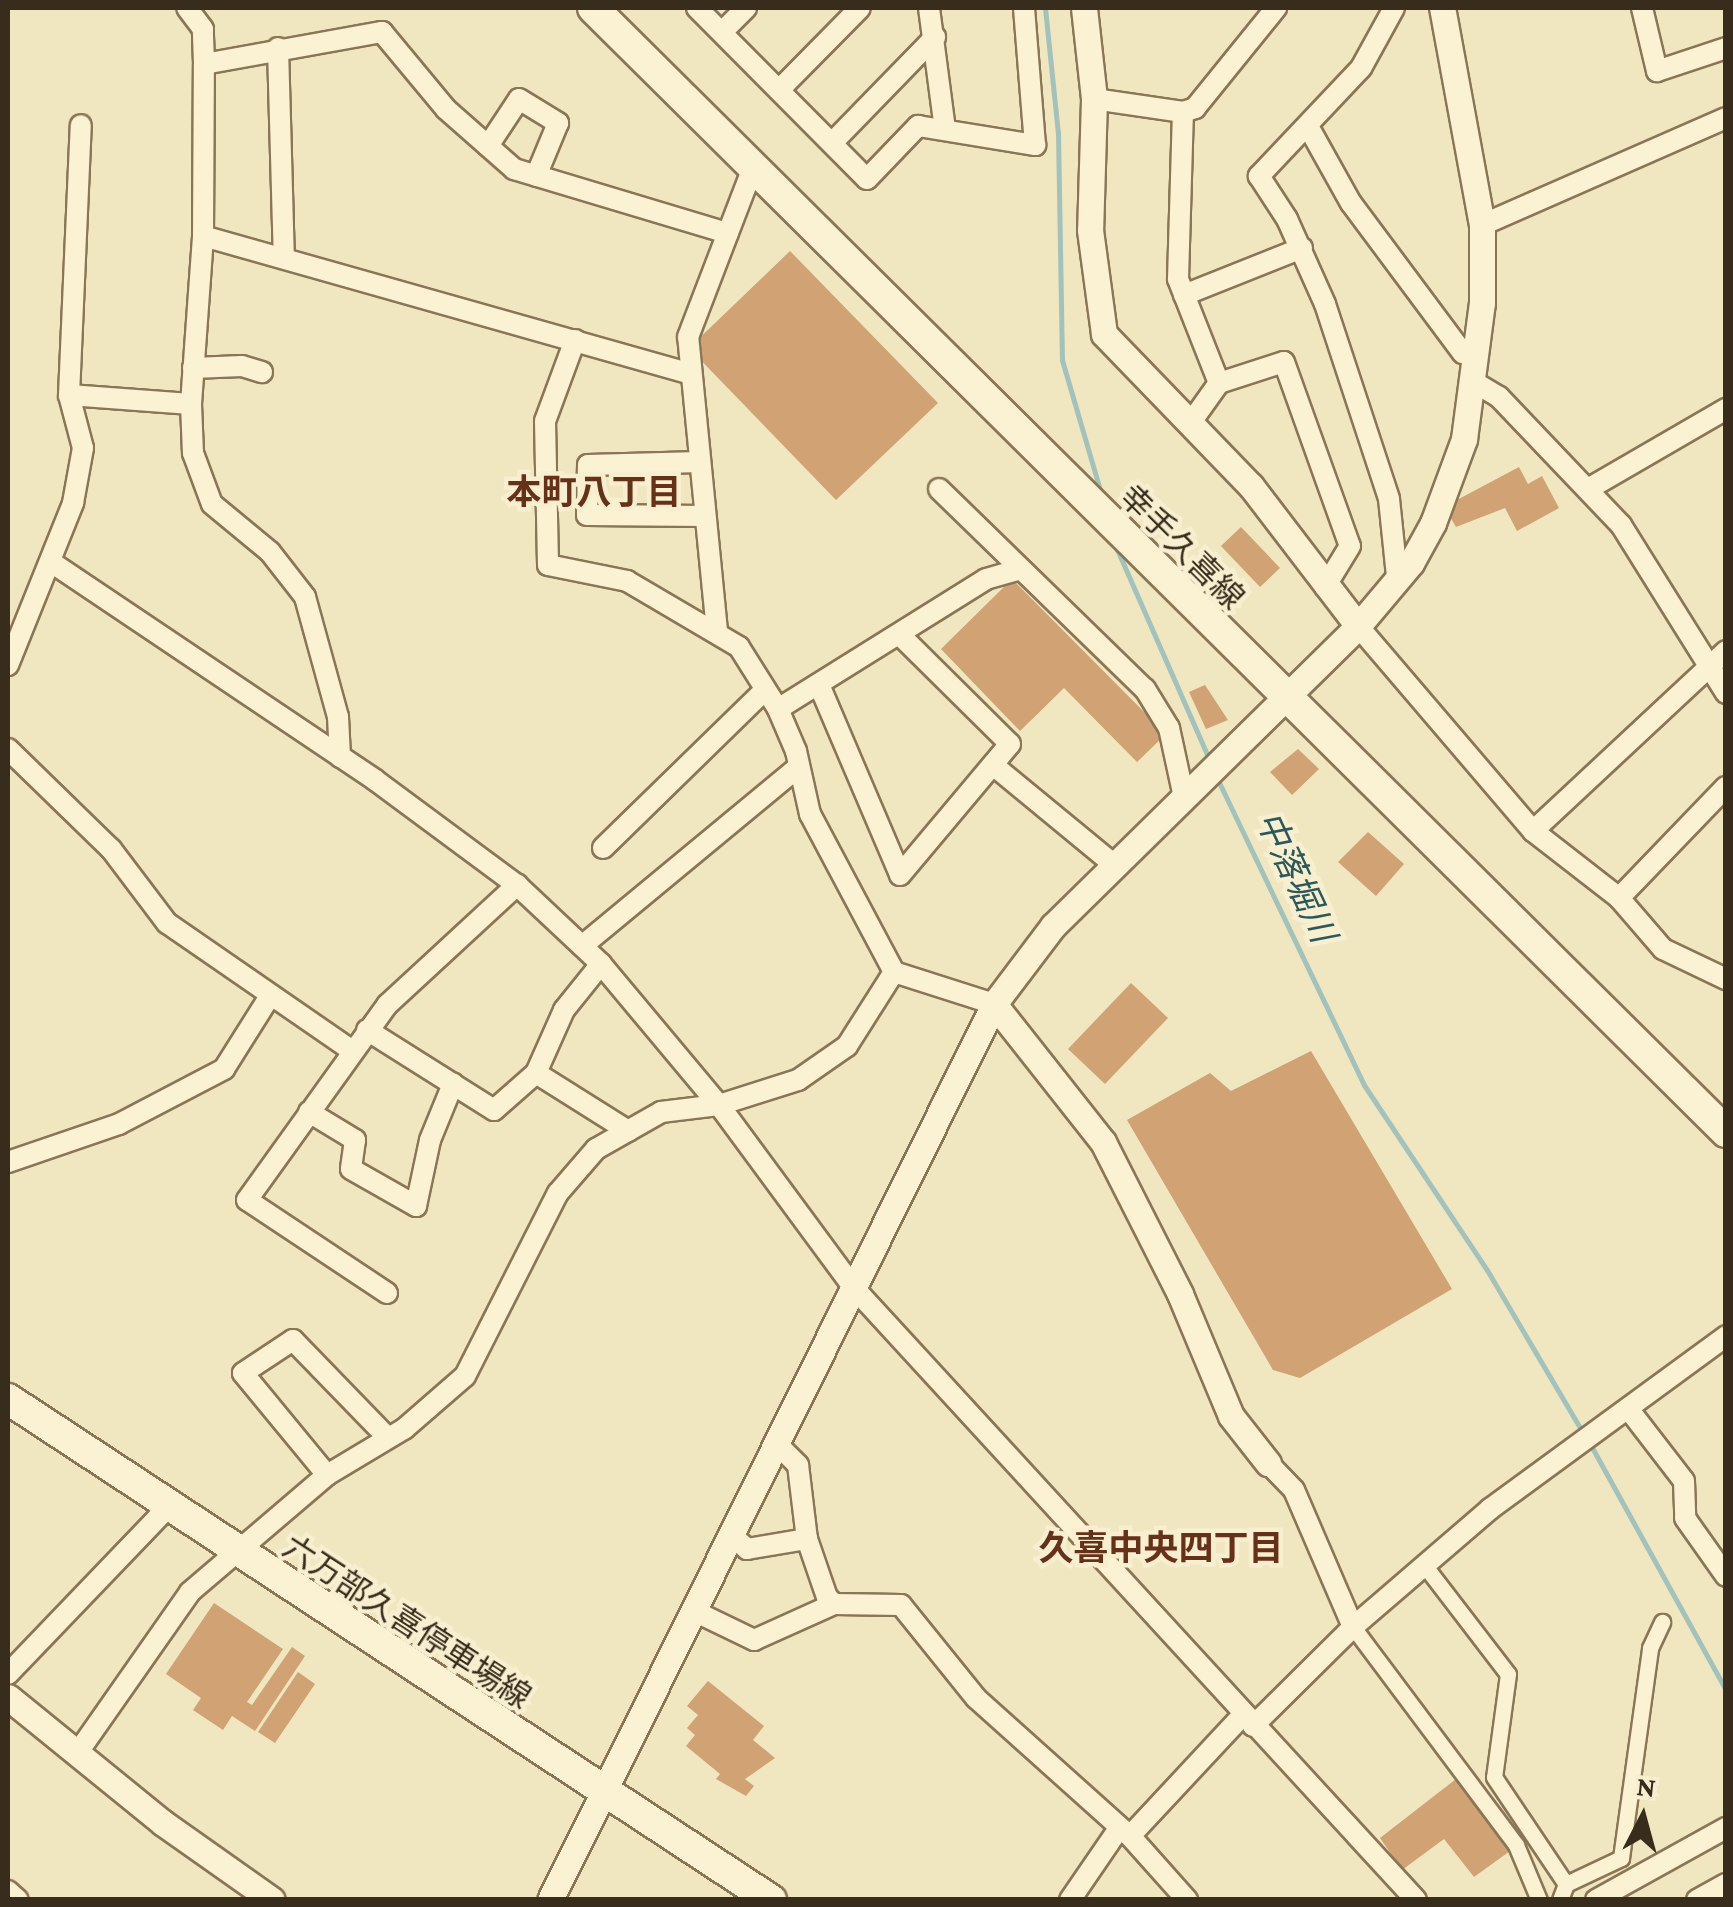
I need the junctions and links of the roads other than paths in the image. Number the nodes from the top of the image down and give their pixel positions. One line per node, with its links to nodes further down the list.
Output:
1 (187, 8): 17 (street)
2 (593, 8): 27 (main road, 幸手久喜線)
3 (697, 8): 13 (street)
4 (746, 8): 13 (street)
5 (860, 8): 18 (street)
6 (928, 8): 14 (street)
7 (1024, 8): 24 (street)
8 (1084, 8): 19 (street)
9 (1276, 8): 20 (street)
10 (1394, 8): 23 (street)
11 (1442, 8): 29 (street)
12 (1642, 8): 16 (street)
13 (722, 32): 18 (street)
14 (935, 37): 24 (street); 25 (street)
15 (278, 48): 17 (street); 26 (street); 33 (street)
16 (1726, 48)
17 (204, 64): 31 (street)
18 (779, 90): 25 (street)
19 (1094, 99): 20 (street); 45 (street)
20 (1182, 112): 34 (street)
21 (1726, 118): 29 (street)
22 (80, 125): 42 (street)
23 (1308, 128): 32 (street); 36 (street)
24 (945, 130): 25 (street)
25 (832, 144)
26 (488, 146): 28 (street); 28 (street)
27 (753, 168): 30 (street); 63 (main road, 幸手久喜線)
28 (536, 176): 30 (street)
29 (1482, 225): 36 (street)
30 (728, 233): 39 (street)
31 (203, 236): 33 (street); 37 (street)
32 (1302, 248): 34 (street); 52 (street)
33 (284, 258): 35 (street)
34 (1184, 295): 41 (street)
35 (574, 340): 39 (street); 55 (street)
36 (1477, 355): 40 (street)
37 (193, 368): 38 (street); 43 (street)
38 (262, 372)
39 (691, 374): 46 (street)
40 (1474, 382): 48 (street); 52 (street)
41 (1219, 384): 45 (street); 53 (street)
42 (69, 394): 43 (street); 50 (street)
43 (191, 404): 66 (street)
44 (1726, 409): 48 (street)
45 (1189, 425): 53 (street)
46 (700, 462): 49 (street); 49 (street)
47 (939, 489): 51 (street)
48 (1588, 489): 59 (street)
49 (705, 516): 55 (street)
50 (51, 562): 58 (street); 66 (street)
51 (1020, 569): 56 (street); 70 (street)
52 (1397, 576): 54 (street)
53 (1324, 587): 54 (street)
54 (1358, 626): 63 (street); 71 (street)
55 (717, 631): 61 (street)
56 (900, 635): 60 (street); 67 (street)
57 (1726, 651): 59 (street)
58 (8, 665)
59 (1705, 670): 62 (street); 71 (street)
60 (820, 687): 64 (street); 67 (street)
61 (766, 690): 64 (street); 72 (street)
62 (1726, 693)
63 (1283, 698): 70 (street); 89 (main road, 幸手久喜線)
64 (778, 709): 68 (street)
65 (8, 748): 80 (street)
66 (340, 757): 74 (street)
67 (993, 764): 73 (street)
68 (796, 770): 76 (street); 78 (street)
69 (1726, 786): 75 (street)
70 (1183, 794): 73 (street)
71 (1533, 832): 75 (street)
72 (603, 848)
73 (1113, 864): 81 (street)
74 (517, 884): 76 (street); 82 (street)
75 (1619, 898): 79 (street)
76 (582, 946): 77 (street)
77 (602, 964): 84 (street); 86 (street)
78 (894, 972): 81 (street); 86 (street)
79 (1726, 979)
80 (268, 999): 83 (street); 90 (street)
81 (994, 1004): 91 (street); 98 (street)
82 (367, 1030): 83 (street); 85 (street)
83 (351, 1050): 87 (street)
84 (536, 1073): 85 (street); 88 (street)
85 (453, 1084): 87 (street)
86 (719, 1104): 88 (street); 91 (street)
87 (309, 1112): 92 (street)
88 (628, 1131): 96 (street)
89 (1726, 1132)
90 (8, 1162)
91 (854, 1288): 97 (street); 112 (street)
92 (387, 1293)
93 (1726, 1336): 95 (street)
94 (8, 1399): 100 (main road, 六万部久喜停車場線)
95 (1630, 1411): 104 (street); 105 (street)
96 (388, 1438): 99 (street); 99 (street)
97 (775, 1442): 101 (street); 102 (street)
98 (1268, 1463): 109 (street)
99 (327, 1475): 103 (street)
100 (168, 1508): 103 (main road, 六万部久喜停車場線); 110 (street)
101 (730, 1534): 102 (street); 107 (street)
102 (807, 1540): 106 (street)
103 (235, 1552): 113 (street); 114 (main road, 六万部久喜停車場線)
104 (1425, 1566): 109 (street); 119 (street)
105 (1726, 1576)
106 (834, 1604): 107 (street); 116 (street)
107 (692, 1610): 114 (street)
108 (1662, 1622): 119 (street)
109 (1353, 1628): 112 (street); 127 (street)
110 (8, 1674)
111 (8, 1697): 113 (street)
112 (1248, 1721): 116 (street); 126 (street)
113 (76, 1755): 121 (street)
114 (604, 1790): 122 (street); 123 (main road, 六万部久喜停車場線)
115 (1726, 1828): 128 (street)
116 (1125, 1831): 124 (street); 125 (street)
117 (1726, 1884): 129 (street)
118 (8, 1892): 120 (street)
119 (1563, 1892)
120 (18, 1900)
121 (272, 1900)
122 (550, 1900)
123 (771, 1900)
124 (1070, 1900)
125 (1186, 1900)
126 (1416, 1900)
127 (1539, 1900)
128 (1596, 1900)
129 (1697, 1900)

